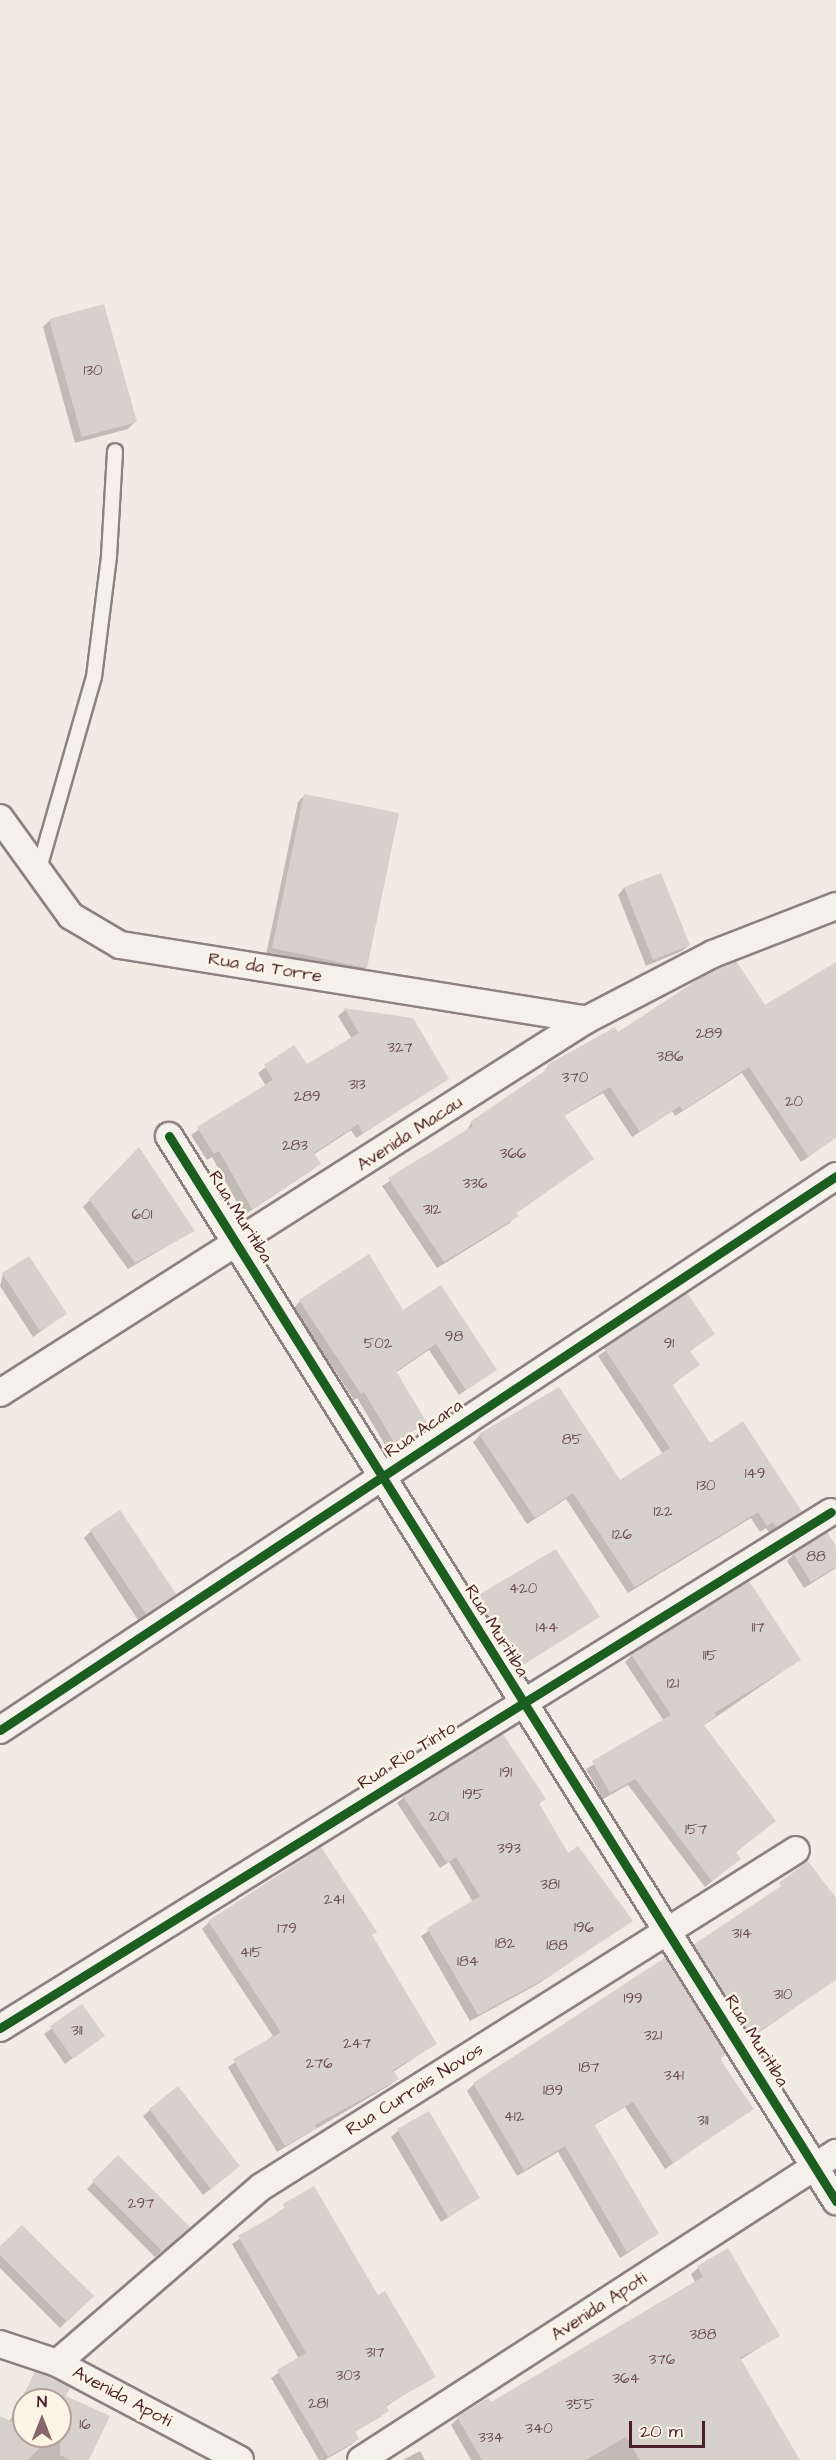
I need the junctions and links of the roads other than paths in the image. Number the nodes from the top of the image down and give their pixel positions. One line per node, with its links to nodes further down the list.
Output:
1 (115, 451): 3 (lane)
2 (0, 818): 3 (street, Rua da Torre)
3 (37, 874): 5 (street, Rua da Torre)
4 (836, 906): 5 (street, Avenida Macau)
5 (586, 1020): 8 (street, Avenida Macau)
6 (169, 1136): 8 (street, Rua Muritiba)
7 (836, 1176): 10 (street, Rua Acara)
8 (237, 1245): 9 (street, Avenida Macau); 10 (street, Rua Muritiba)
9 (0, 1393)
10 (382, 1477): 12 (street, Rua Muritiba); 13 (street, Rua Acara)
11 (831, 1512): 12 (street, Rua Rio Tinto)
12 (522, 1704): 15 (street, Rua Muritiba); 16 (street, Rua Rio Tinto)
13 (0, 1730)
14 (796, 1850): 15 (street, Rua Currais Novos)
15 (669, 1931): 18 (street, Rua Muritiba); 21 (street, Rua Currais Novos)
16 (0, 2028)
17 (836, 2153): 18 (street, Avenida Apoti)
18 (815, 2167): 19 (street, Rua Muritiba); 23 (street, Avenida Apoti)
19 (836, 2201)
20 (0, 2344): 21 (street, Avenida Apoti)
21 (57, 2363): 22 (street, Avenida Apoti)
22 (240, 2460)
23 (362, 2460)

